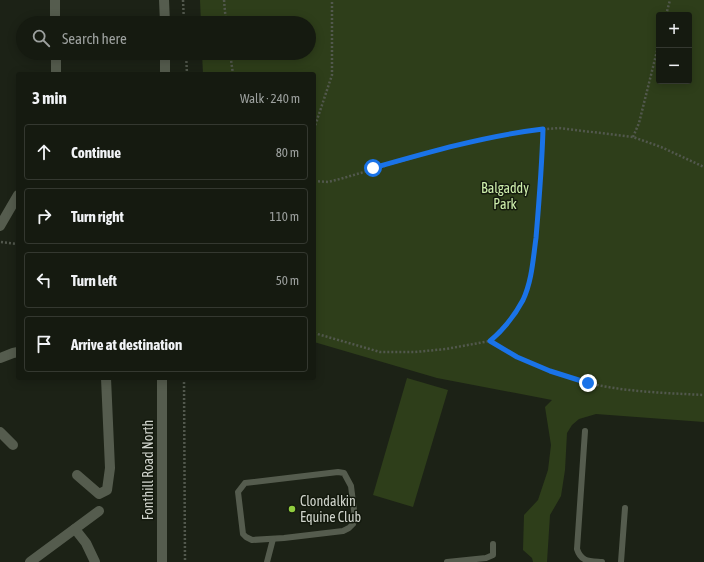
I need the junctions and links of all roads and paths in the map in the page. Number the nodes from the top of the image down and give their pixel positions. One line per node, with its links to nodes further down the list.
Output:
1 (55, 0): 8 (street)
2 (164, 0): 9 (street)
3 (183, 0): 10 (path)
4 (224, 0): 11 (path)
5 (332, 0): 21 (path)
6 (670, 0): 7 (path)
7 (667, 12)
8 (56, 16)
9 (164, 16)
10 (184, 16)
11 (225, 16)
12 (658, 48): 23 (path)
13 (56, 60): 17 (street)
14 (165, 60): 18 (street)
15 (186, 60): 19 (path)
16 (231, 60): 20 (path)
17 (56, 72)
18 (165, 72)
19 (187, 72)
20 (233, 72)
21 (316, 122)
22 (543, 129): 23 (path); 25 (path); 31 (path)
23 (633, 137): 24 (path)
24 (704, 167)
25 (316, 180)
26 (16, 198): 27 (street)
27 (0, 226)
28 (2, 242): 29 (path)
29 (16, 244)
30 (316, 334): 31 (path)
31 (490, 341): 37 (path)
32 (16, 352): 33 (street)
33 (0, 358)
34 (106, 380): 41 (street)
35 (162, 380): 49 (street, Fonthill Road North)
36 (184, 380): 50 (path)
37 (704, 395)
38 (585, 431): 53 (lane)
39 (0, 432): 40 (street)
40 (13, 445)
41 (77, 475)
42 (625, 508): 54 (lane)
43 (99, 511): 44 (street)
44 (75, 529): 47 (street); 48 (street)
45 (273, 539): 45 (lane); 51 (lane)
46 (493, 544): 52 (lane)
47 (30, 562)
48 (95, 562)
49 (162, 562)
50 (184, 562)
51 (267, 562)
52 (447, 562)
53 (602, 562)
54 (621, 562)

